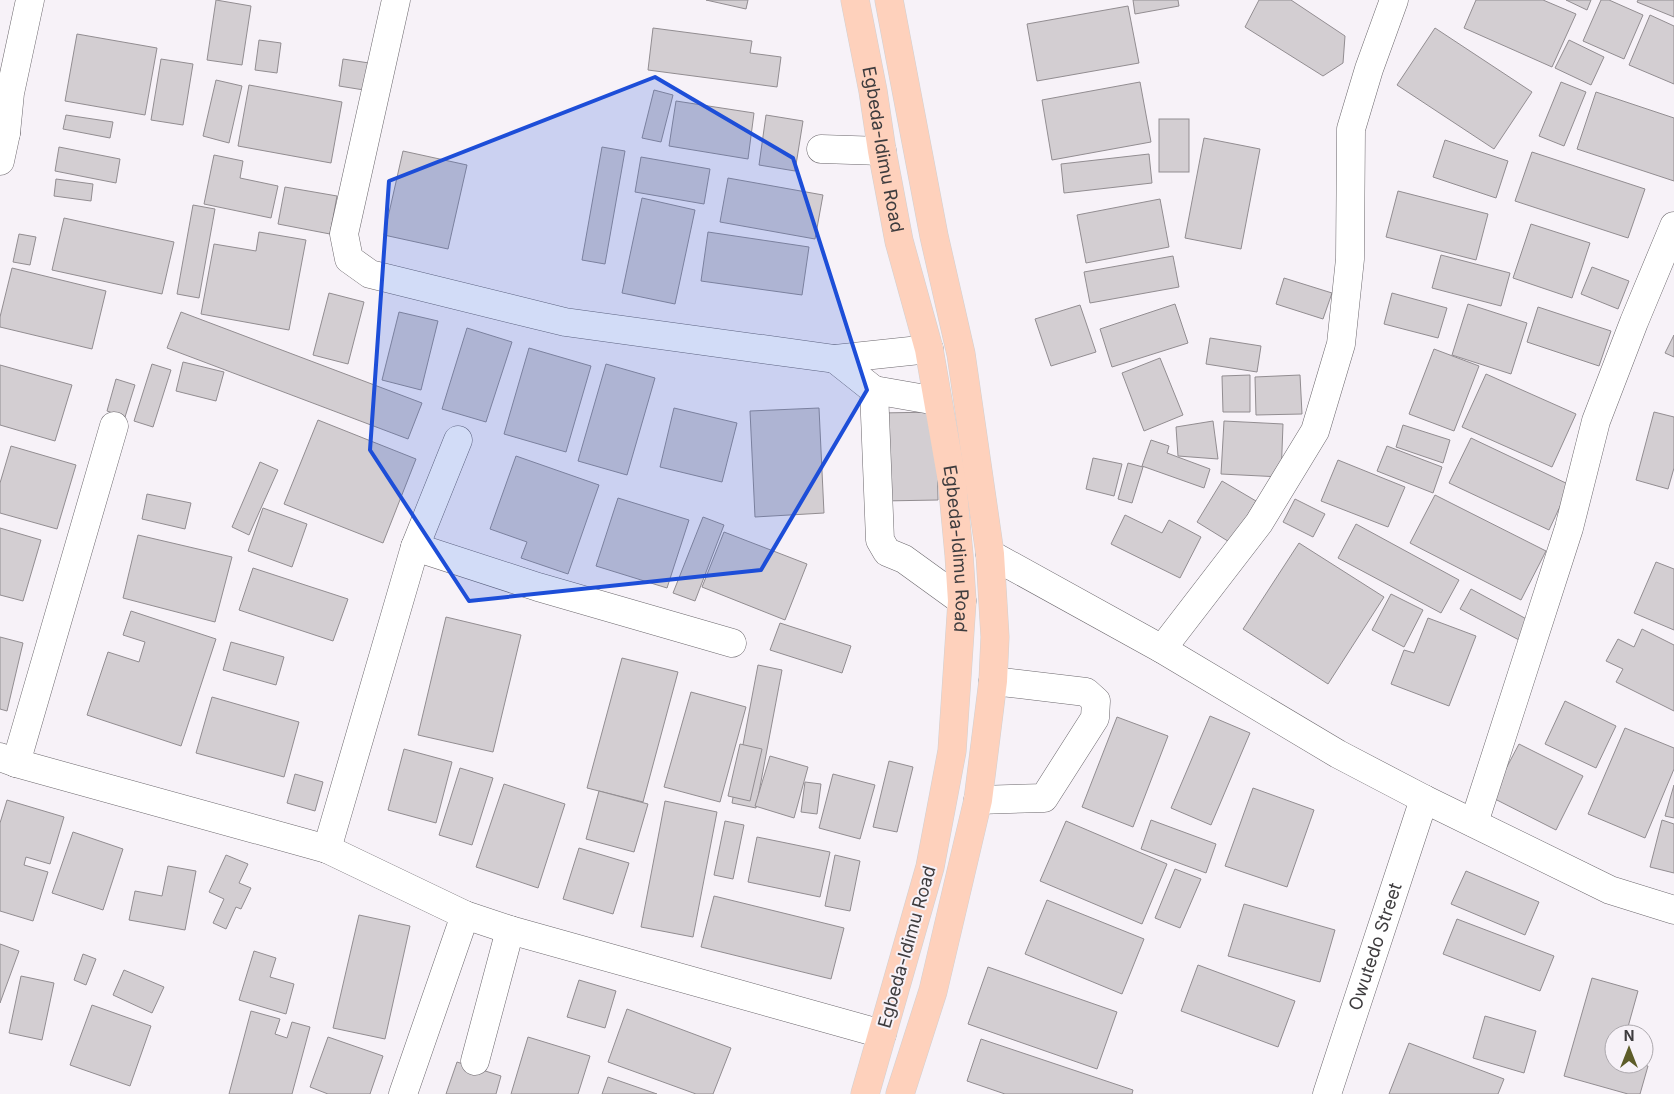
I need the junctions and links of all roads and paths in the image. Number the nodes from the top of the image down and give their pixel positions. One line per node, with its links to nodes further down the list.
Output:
1 (30, 0): 6 (street)
2 (396, 0): 14 (street)
3 (855, 0): 8 (main road, Egbeda-Idimu Road)
4 (889, 0): 11 (main road, Egbeda-Idimu Road)
5 (1394, 0): 23 (street)
6 (3, 132): 9 (street)
7 (821, 149): 8 (street)
8 (882, 151): 12 (main road, Egbeda-Idimu Road)
9 (0, 161)
10 (1674, 226): 28 (street)
11 (934, 236): 12 (main road); 20 (main road, Egbeda-Idimu Road)
12 (899, 241): 13 (main road, Egbeda-Idimu Road)
13 (928, 349): 14 (street); 16 (main road, Egbeda-Idimu Road)
14 (835, 359): 15 (street)
15 (874, 390): 16 (street); 21 (street)
16 (937, 401): 21 (main road, Egbeda-Idimu Road)
17 (114, 426): 25 (street)
18 (458, 440): 19 (street)
19 (415, 547): 22 (street); 29 (street)
20 (990, 554): 23 (street); 24 (main road, Egbeda-Idimu Road)
21 (962, 601): 33 (main road, Egbeda-Idimu Road)
22 (732, 643)
23 (1162, 649): 26 (street)
24 (993, 681): 27 (main road, Egbeda-Idimu Road); 27 (street)
25 (8, 760): 29 (street)
26 (1424, 799): 28 (street); 38 (street, Owutedo Street)
27 (978, 800): 37 (main road, Egbeda-Idimu Road)
28 (1474, 823): 30 (street)
29 (327, 850): 31 (street)
30 (1674, 910)
31 (465, 915): 32 (street); 35 (street)
32 (510, 930): 33 (street); 34 (street)
33 (882, 1034): 36 (main road, Egbeda-Idimu Road)
34 (475, 1061)
35 (404, 1094)
36 (864, 1094)
37 (900, 1094)
38 (1327, 1094)

